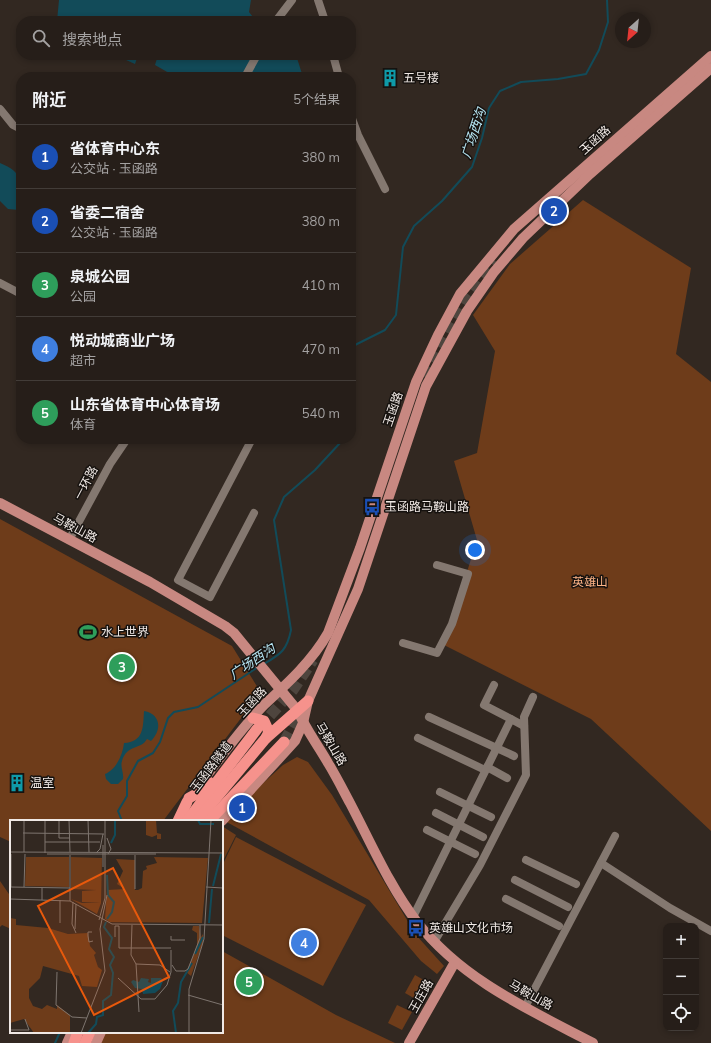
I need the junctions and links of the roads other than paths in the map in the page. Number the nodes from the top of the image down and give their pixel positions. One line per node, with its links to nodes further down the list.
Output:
1 (292, 0): 3 (street)
2 (318, 0): 4 (street)
3 (280, 16)
4 (323, 16)
5 (711, 56): 25 (main road, 玉函路)
6 (254, 60): 9 (street)
7 (334, 60): 10 (street)
8 (711, 68): 27 (main road, 玉函路)
9 (248, 72)
10 (338, 72)
11 (0, 109): 12 (street)
12 (16, 126)
13 (356, 130): 14 (street)
14 (385, 189)
15 (0, 283): 16 (street)
16 (16, 291)
17 (124, 444): 21 (street, 一环路)
18 (249, 444): 20 (street)
19 (0, 504): 21 (main road, 马鞍山路)
20 (254, 513)
21 (69, 540): 25 (main road, 马鞍山路)
22 (437, 565): 23 (street)
23 (404, 643)
24 (494, 685): 31 (street)
25 (281, 690): 28 (main road, 马鞍山路); 30 (main road, 玉函路)
26 (533, 697): 33 (street)
27 (308, 701): 28 (highway); 32 (main road, 玉函路)
28 (298, 711): 32 (main road, 马鞍山路); 35 (highway)
29 (429, 717): 39 (street)
30 (253, 718): 35 (highway); 45 (main road, 玉函路)
31 (511, 719): 33 (street); 39 (street)
32 (303, 723): 55 (main road, 玉函路); 68 (main road, 马鞍山路)
33 (524, 726): 71 (street)
34 (258, 729): 38 (highway, 玉函路隧道)
35 (266, 738): 52 (highway)
36 (418, 738): 42 (street)
37 (284, 742): 40 (highway)
38 (245, 744): 45 (highway); 51 (highway, 玉函路隧道)
39 (496, 748): 41 (street); 42 (street)
40 (273, 754): 53 (highway); 54 (highway)
41 (514, 756)
42 (486, 768): 43 (street); 46 (street)
43 (507, 778)
44 (440, 792): 46 (street)
45 (188, 800): 49 (main road, 玉函路); 50 (highway)
46 (468, 806): 48 (street); 56 (street)
47 (436, 813): 56 (street)
48 (491, 817)
49 (173, 820)
50 (178, 820)
51 (188, 820)
52 (198, 820)
53 (210, 820)
54 (217, 820)
55 (223, 820)
56 (458, 824): 59 (street); 60 (street)
57 (427, 830): 60 (street)
58 (615, 836): 63 (street)
59 (483, 837)
60 (450, 842): 61 (street); 68 (street)
61 (475, 854)
62 (526, 860): 65 (street)
63 (601, 863): 70 (street); 73 (street)
64 (515, 880): 67 (street)
65 (576, 884)
66 (506, 899): 69 (street)
67 (568, 908)
68 (413, 916): 71 (main road, 马鞍山路)
69 (559, 926)
70 (711, 931)
71 (434, 942): 72 (main road, 马鞍山路)
72 (455, 962): 73 (main road, 马鞍山路); 82 (main road, 王庄路)
73 (525, 1007): 83 (main road, 马鞍山路)
74 (72, 1033): 78 (main road)
75 (78, 1033): 79 (highway)
76 (90, 1033): 80 (highway)
77 (101, 1033): 81 (main road)
78 (67, 1043)
79 (74, 1043)
80 (85, 1043)
81 (96, 1043)
82 (409, 1043)
83 (593, 1043)

